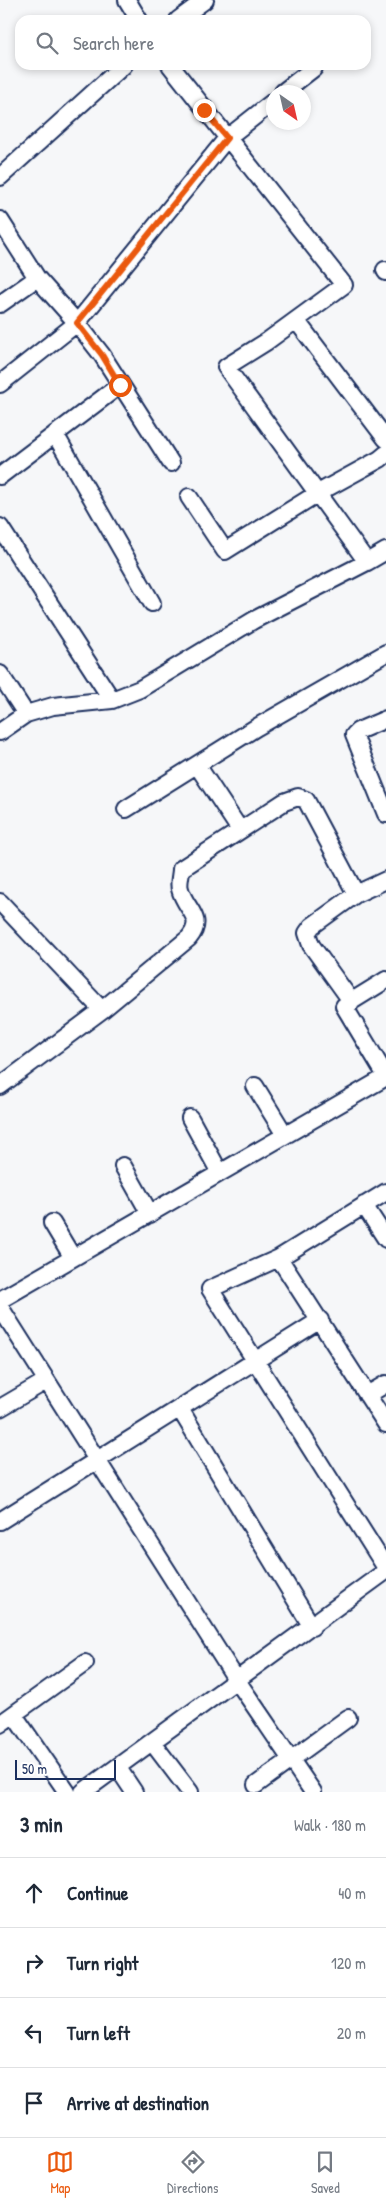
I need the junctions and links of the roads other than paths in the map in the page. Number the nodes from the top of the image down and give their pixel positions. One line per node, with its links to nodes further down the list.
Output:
1 (127, 0): 3 (street)
2 (206, 0): 4 (street)
3 (136, 15)
4 (185, 15)
5 (118, 70): 11 (street)
6 (174, 70): 10 (street)
7 (311, 70): 8 (street)
8 (292, 85)
9 (266, 106): 10 (street)
10 (227, 138): 15 (street); 16 (street)
11 (0, 177)
12 (0, 220): 13 (street)
13 (37, 278): 14 (street); 16 (street)
14 (0, 304)
15 (296, 320): 20 (street); 24 (street)
16 (77, 323): 17 (street); 18 (street)
17 (0, 384)
18 (120, 385): 19 (street); 22 (street)
19 (54, 434): 23 (street); 29 (street)
20 (386, 439)
21 (386, 454): 24 (street)
22 (171, 462)
23 (0, 476)
24 (318, 493): 25 (street); 28 (street)
25 (190, 497)
26 (0, 527): 32 (street)
27 (386, 551): 28 (street)
28 (367, 562): 32 (street)
29 (152, 602)
30 (386, 653): 36 (street)
31 (0, 674): 33 (street)
32 (112, 700): 33 (street)
33 (26, 714): 35 (street)
34 (386, 719): 38 (street)
35 (0, 732)
36 (197, 765): 37 (street); 39 (street)
37 (126, 809)
38 (386, 814)
39 (240, 830): 41 (street); 45 (street)
40 (386, 880): 41 (street)
41 (356, 894): 44 (street)
42 (0, 902): 45 (street)
43 (386, 980): 44 (street)
44 (352, 1002): 46 (street)
45 (102, 1010): 47 (street)
46 (386, 1076): 50 (street)
47 (1, 1084)
48 (254, 1086): 50 (street)
49 (190, 1118): 52 (street)
50 (286, 1135): 52 (street)
51 (123, 1166): 55 (street)
52 (220, 1173): 55 (street)
53 (386, 1192): 54 (street)
54 (364, 1206): 57 (street); 59 (street)
55 (150, 1214): 58 (street)
56 (52, 1223): 58 (street)
57 (386, 1239)
58 (73, 1258): 60 (street)
59 (279, 1258): 62 (street); 63 (street)
60 (0, 1300)
61 (0, 1307): 64 (street)
62 (320, 1320): 63 (street); 66 (street)
63 (254, 1361): 68 (street); 72 (street)
64 (46, 1381): 67 (street); 70 (street)
65 (386, 1384): 66 (street)
66 (367, 1395): 69 (street)
67 (0, 1408)
68 (180, 1409): 70 (street); 73 (street)
69 (386, 1424)
70 (97, 1462): 71 (street); 75 (street)
71 (0, 1521)
72 (386, 1570): 73 (street)
73 (312, 1627): 75 (street)
74 (85, 1663): 76 (street)
75 (236, 1680): 79 (street); 80 (street)
76 (14, 1715): 78 (street); 83 (street)
77 (348, 1718): 80 (street)
78 (0, 1724)
79 (152, 1742): 81 (street); 86 (street)
80 (290, 1761): 82 (street); 87 (street)
81 (118, 1768): 84 (street); 85 (street)
82 (256, 1785)
83 (67, 1792)
84 (83, 1792)
85 (134, 1792)
86 (190, 1792)
87 (312, 1792)

